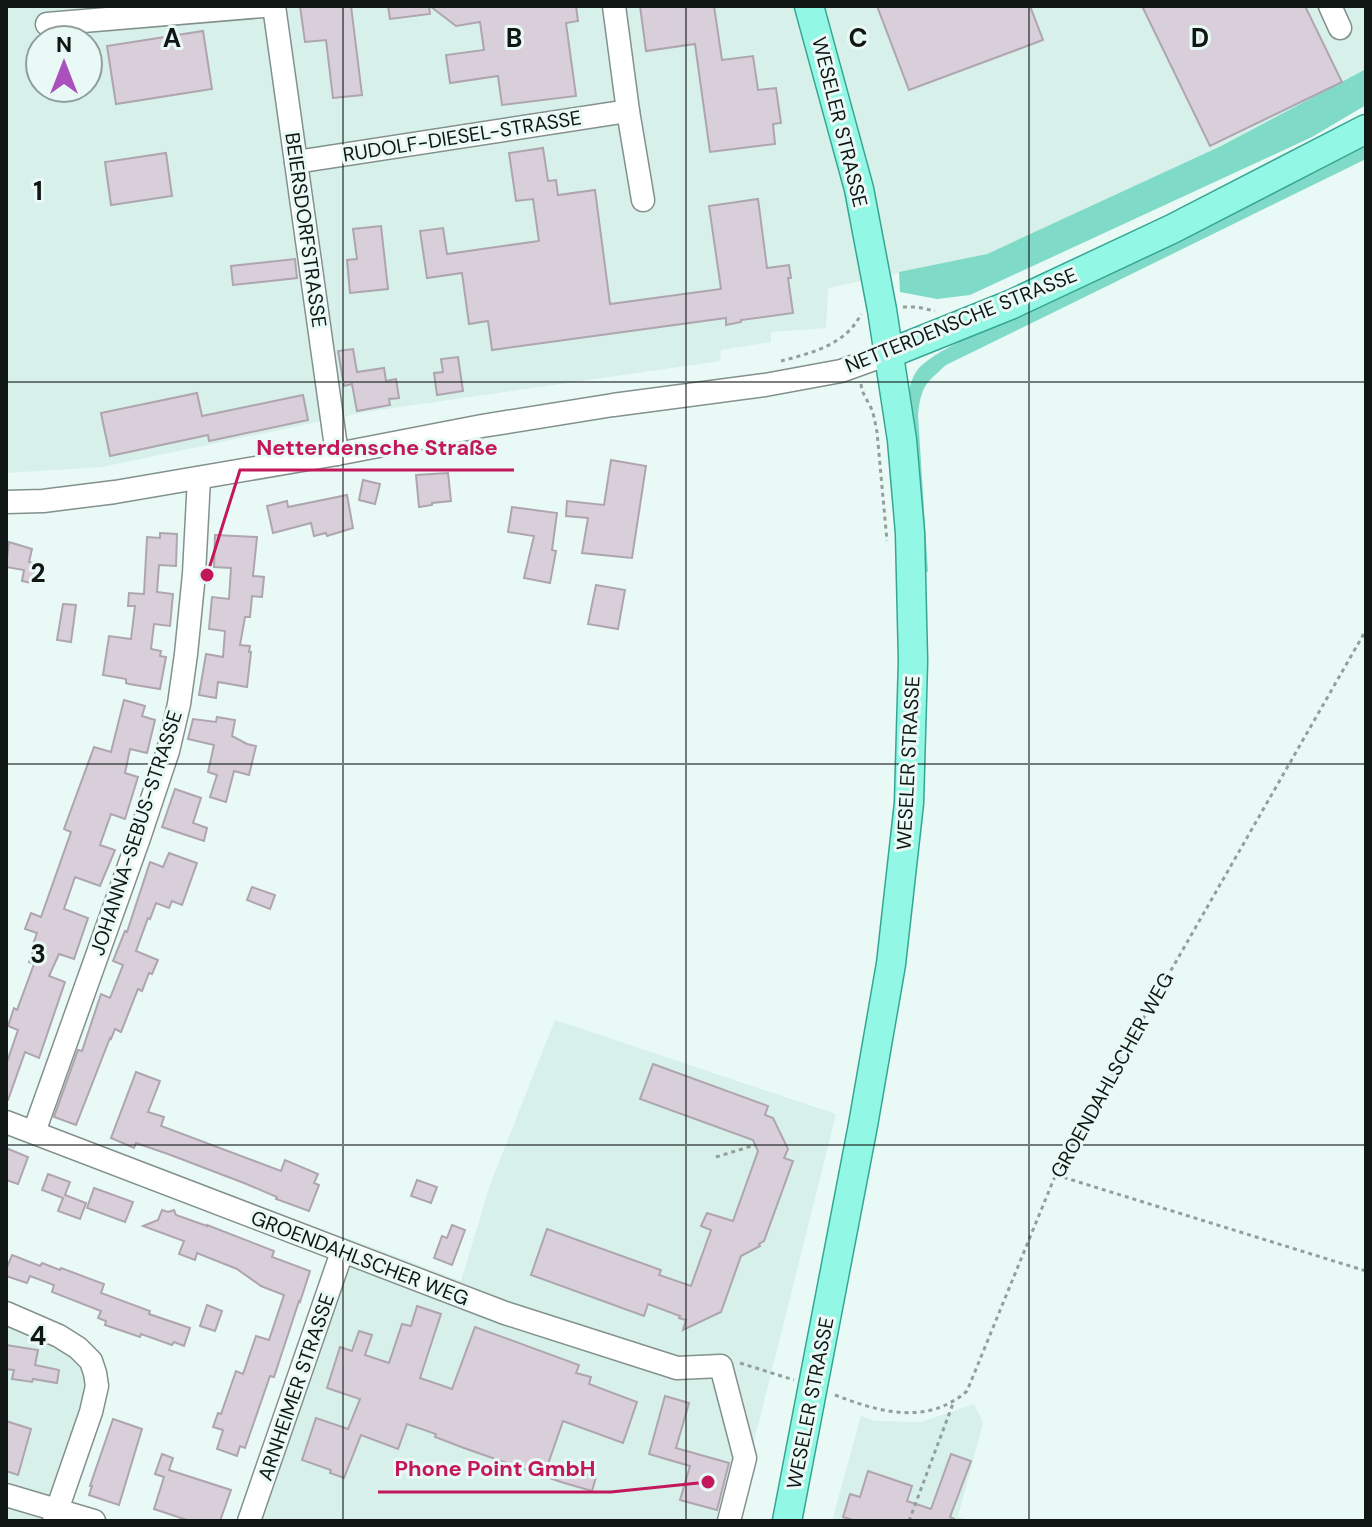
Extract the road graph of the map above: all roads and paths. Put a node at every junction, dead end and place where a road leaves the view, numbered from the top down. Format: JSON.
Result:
{"nodes":[{"id":1,"x":263,"y":6,"type":"edge"},
{"id":2,"x":274,"y":6,"type":"edge"},
{"id":3,"x":614,"y":6,"type":"edge"},
{"id":4,"x":809,"y":6,"type":"edge"},
{"id":5,"x":1330,"y":6,"type":"edge"},
{"id":6,"x":47,"y":24,"type":"dead end"},
{"id":7,"x":1340,"y":28,"type":"dead end"},
{"id":8,"x":628,"y":111,"type":"junction"},
{"id":9,"x":1366,"y":129,"type":"edge"},
{"id":10,"x":296,"y":162,"type":"junction"},
{"id":11,"x":643,"y":200,"type":"dead end"},
{"id":12,"x":888,"y":354,"type":"junction"},
{"id":13,"x":857,"y":366,"type":"junction"},
{"id":14,"x":337,"y":454,"type":"junction"},
{"id":15,"x":199,"y":478,"type":"junction"},
{"id":16,"x":6,"y":502,"type":"edge"},
{"id":17,"x":887,"y":542,"type":"dead end"},
{"id":18,"x":1366,"y":630,"type":"edge"},
{"id":19,"x":6,"y":1122,"type":"edge"},
{"id":20,"x":34,"y":1132,"type":"junction"},
{"id":21,"x":755,"y":1145,"type":"dead end"},
{"id":22,"x":716,"y":1157,"type":"dead end"},
{"id":23,"x":1056,"y":1174,"type":"junction"},
{"id":24,"x":342,"y":1252,"type":"junction"},
{"id":25,"x":1366,"y":1271,"type":"edge"},
{"id":26,"x":6,"y":1313,"type":"edge"},
{"id":27,"x":721,"y":1366,"type":"junction"},
{"id":28,"x":806,"y":1384,"type":"junction"},
{"id":29,"x":954,"y":1401,"type":"junction"},
{"id":30,"x":6,"y":1495,"type":"edge"},
{"id":31,"x":56,"y":1515,"type":"edge"},
{"id":32,"x":94,"y":1521,"type":"edge"},
{"id":33,"x":249,"y":1521,"type":"edge"},
{"id":34,"x":729,"y":1521,"type":"edge"},
{"id":35,"x":787,"y":1521,"type":"edge"},
{"id":36,"x":909,"y":1521,"type":"edge"}],
"edges":[{"from":1,"to":6,"type":"street"},
{"from":2,"to":10,"type":"street","name":"BEIERSDORFSTRASSE"},
{"from":3,"to":8,"type":"street"},
{"from":4,"to":12,"type":"main road","name":"WESELER STRASSE"},
{"from":5,"to":7,"type":"street"},
{"from":8,"to":10,"type":"street","name":"RUDOLF-DIESEL-STRASSE"},
{"from":8,"to":11,"type":"street"},
{"from":9,"to":12,"type":"main road","name":"NETTERDENSCHE STRASSE"},
{"from":10,"to":14,"type":"street","name":"BEIERSDORFSTRASSE"},
{"from":12,"to":13,"type":"street","name":"NETTERDENSCHE STRASSE"},
{"from":12,"to":28,"type":"main road","name":"WESELER STRASSE"},
{"from":13,"to":14,"type":"street","name":"NETTERDENSCHE STRASSE"},
{"from":13,"to":17,"type":"path"},
{"from":14,"to":15,"type":"street","name":"NETTERDENSCHE STRASSE"},
{"from":15,"to":16,"type":"street","name":"NETTERDENSCHE STRASSE"},
{"from":15,"to":20,"type":"street","name":"JOHANNA-SEBUS-STRASSE"},
{"from":18,"to":23,"type":"path","name":"GROENDAHLSCHER WEG"},
{"from":19,"to":20,"type":"street","name":"GROENDAHLSCHER WEG"},
{"from":20,"to":24,"type":"street","name":"GROENDAHLSCHER WEG"},
{"from":21,"to":22,"type":"path"},
{"from":23,"to":25,"type":"path"},
{"from":23,"to":29,"type":"path","name":"GROENDAHLSCHER WEG"},
{"from":24,"to":27,"type":"street","name":"GROENDAHLSCHER WEG"},
{"from":24,"to":33,"type":"street","name":"ARNHEIMER STRASSE"},
{"from":26,"to":31,"type":"street"},
{"from":27,"to":28,"type":"path"},
{"from":27,"to":34,"type":"street"},
{"from":28,"to":29,"type":"path"},
{"from":28,"to":35,"type":"main road","name":"WESELER STRASSE"},
{"from":29,"to":36,"type":"path","name":"GROENDAHLSCHER WEG"},
{"from":30,"to":31,"type":"street"},
{"from":31,"to":32,"type":"street"}]}
